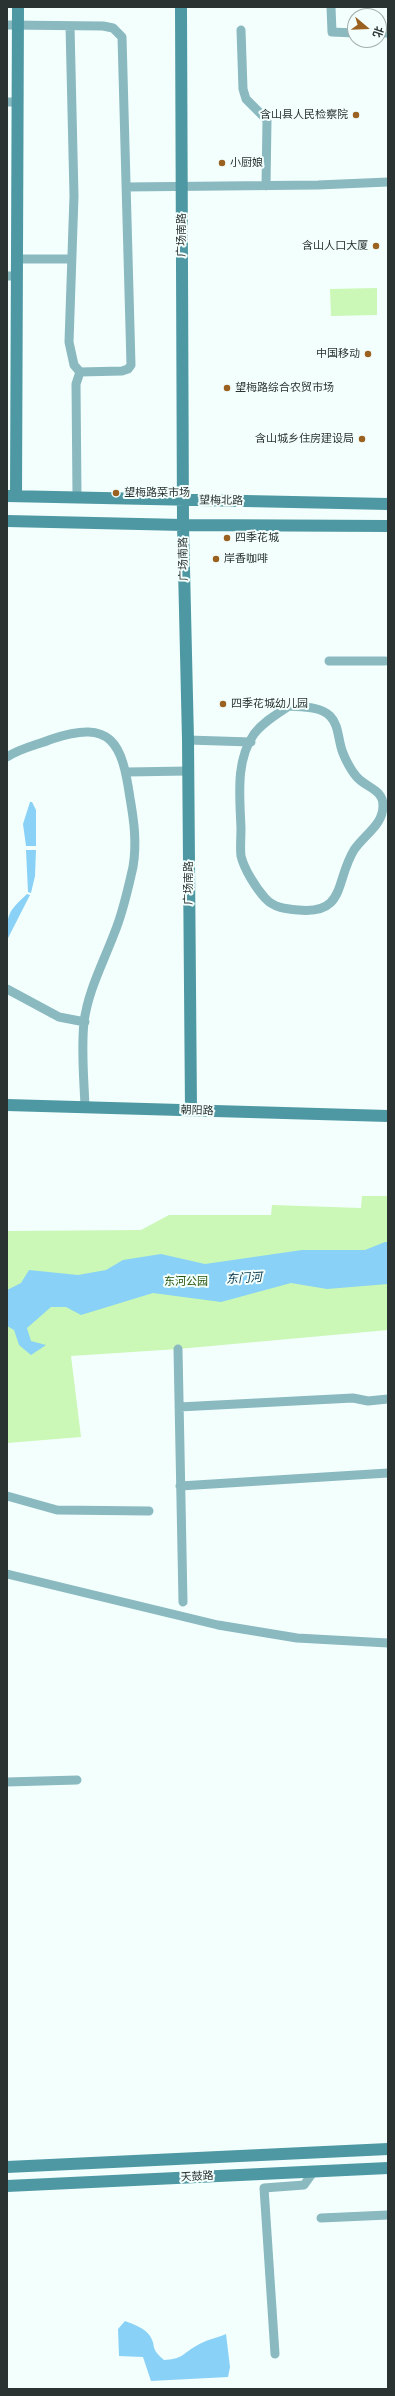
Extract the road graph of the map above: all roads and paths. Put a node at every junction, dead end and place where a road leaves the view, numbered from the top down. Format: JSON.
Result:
{"nodes":[{"id":1,"x":18,"y":7,"type":"edge"},
{"id":2,"x":181,"y":7,"type":"edge"},
{"id":3,"x":331,"y":7,"type":"edge"},
{"id":4,"x":13,"y":25,"type":"edge"},
{"id":5,"x":70,"y":26,"type":"junction"},
{"id":6,"x":241,"y":30,"type":"dead end"},
{"id":7,"x":347,"y":32,"type":"edge"},
{"id":8,"x":13,"y":102,"type":"edge"},
{"id":9,"x":388,"y":182,"type":"edge"},
{"id":10,"x":182,"y":186,"type":"junction"},
{"id":11,"x":266,"y":186,"type":"junction"},
{"id":12,"x":126,"y":187,"type":"junction"},
{"id":13,"x":17,"y":259,"type":"junction"},
{"id":14,"x":70,"y":259,"type":"junction"},
{"id":15,"x":12,"y":276,"type":"edge"},
{"id":16,"x":80,"y":372,"type":"junction"},
{"id":17,"x":12,"y":496,"type":"edge"},
{"id":18,"x":76,"y":496,"type":"junction"},
{"id":19,"x":183,"y":500,"type":"junction"},
{"id":20,"x":388,"y":504,"type":"edge"},
{"id":21,"x":7,"y":520,"type":"edge"},
{"id":22,"x":183,"y":525,"type":"junction"},
{"id":23,"x":388,"y":526,"type":"edge"},
{"id":24,"x":329,"y":661,"type":"dead end"},
{"id":25,"x":385,"y":661,"type":"dead end"},
{"id":26,"x":188,"y":740,"type":"junction"},
{"id":27,"x":251,"y":742,"type":"junction"},
{"id":28,"x":7,"y":756,"type":"edge"},
{"id":29,"x":188,"y":771,"type":"junction"},
{"id":30,"x":127,"y":772,"type":"junction"},
{"id":31,"x":386,"y":805,"type":"edge"},
{"id":32,"x":7,"y":989,"type":"edge"},
{"id":33,"x":84,"y":1022,"type":"junction"},
{"id":34,"x":7,"y":1105,"type":"edge"},
{"id":35,"x":85,"y":1107,"type":"junction"},
{"id":36,"x":191,"y":1110,"type":"junction"},
{"id":37,"x":388,"y":1116,"type":"edge"},
{"id":38,"x":178,"y":1349,"type":"dead end"},
{"id":39,"x":388,"y":1399,"type":"edge"},
{"id":40,"x":179,"y":1407,"type":"junction"},
{"id":41,"x":388,"y":1473,"type":"edge"},
{"id":42,"x":180,"y":1486,"type":"junction"},
{"id":43,"x":7,"y":1496,"type":"edge"},
{"id":44,"x":149,"y":1511,"type":"dead end"},
{"id":45,"x":7,"y":1574,"type":"edge"},
{"id":46,"x":183,"y":1602,"type":"dead end"},
{"id":47,"x":388,"y":1643,"type":"edge"},
{"id":48,"x":77,"y":1780,"type":"dead end"},
{"id":49,"x":7,"y":1782,"type":"edge"},
{"id":50,"x":388,"y":2149,"type":"edge"},
{"id":51,"x":7,"y":2167,"type":"edge"},
{"id":52,"x":388,"y":2168,"type":"edge"},
{"id":53,"x":314,"y":2171,"type":"junction"},
{"id":54,"x":7,"y":2186,"type":"edge"},
{"id":55,"x":388,"y":2215,"type":"edge"},
{"id":56,"x":321,"y":2218,"type":"dead end"},
{"id":57,"x":275,"y":2354,"type":"dead end"}],
"edges":[{"from":1,"to":4,"type":"main road"},
{"from":2,"to":10,"type":"main road","name":"广场南路"},
{"from":3,"to":7,"type":"street"},
{"from":4,"to":5,"type":"street"},
{"from":4,"to":8,"type":"main road"},
{"from":5,"to":12,"type":"street"},
{"from":5,"to":14,"type":"street"},
{"from":6,"to":11,"type":"street"},
{"from":8,"to":13,"type":"main road"},
{"from":9,"to":11,"type":"street"},
{"from":10,"to":11,"type":"street"},
{"from":10,"to":12,"type":"street"},
{"from":10,"to":19,"type":"main road","name":"广场南路"},
{"from":12,"to":16,"type":"street"},
{"from":13,"to":14,"type":"street"},
{"from":13,"to":15,"type":"main road"},
{"from":14,"to":16,"type":"street"},
{"from":15,"to":17,"type":"main road"},
{"from":16,"to":18,"type":"street"},
{"from":17,"to":18,"type":"main road","name":"望梅北路"},
{"from":18,"to":19,"type":"main road","name":"望梅北路"},
{"from":19,"to":20,"type":"main road","name":"望梅北路"},
{"from":19,"to":22,"type":"main road","name":"广场南路"},
{"from":21,"to":22,"type":"main road"},
{"from":22,"to":23,"type":"main road"},
{"from":22,"to":26,"type":"main road","name":"广场南路"},
{"from":24,"to":25,"type":"street"},
{"from":26,"to":27,"type":"street"},
{"from":26,"to":29,"type":"main road","name":"广场南路"},
{"from":27,"to":31,"type":"street"},
{"from":27,"to":31,"type":"street"},
{"from":28,"to":30,"type":"street"},
{"from":29,"to":30,"type":"street"},
{"from":29,"to":36,"type":"main road","name":"广场南路"},
{"from":30,"to":33,"type":"street"},
{"from":32,"to":33,"type":"street"},
{"from":33,"to":35,"type":"street"},
{"from":34,"to":35,"type":"main road","name":"朝阳路"},
{"from":35,"to":36,"type":"main road","name":"朝阳路"},
{"from":36,"to":37,"type":"main road","name":"朝阳路"},
{"from":38,"to":40,"type":"street"},
{"from":39,"to":40,"type":"street"},
{"from":40,"to":42,"type":"street"},
{"from":41,"to":42,"type":"street"},
{"from":42,"to":46,"type":"street"},
{"from":43,"to":44,"type":"street"},
{"from":45,"to":47,"type":"street"},
{"from":48,"to":49,"type":"street"},
{"from":50,"to":51,"type":"main road","name":"天鼓路"},
{"from":52,"to":53,"type":"main road","name":"天鼓路"},
{"from":53,"to":54,"type":"main road","name":"天鼓路"},
{"from":53,"to":57,"type":"street"},
{"from":55,"to":56,"type":"street"}]}
